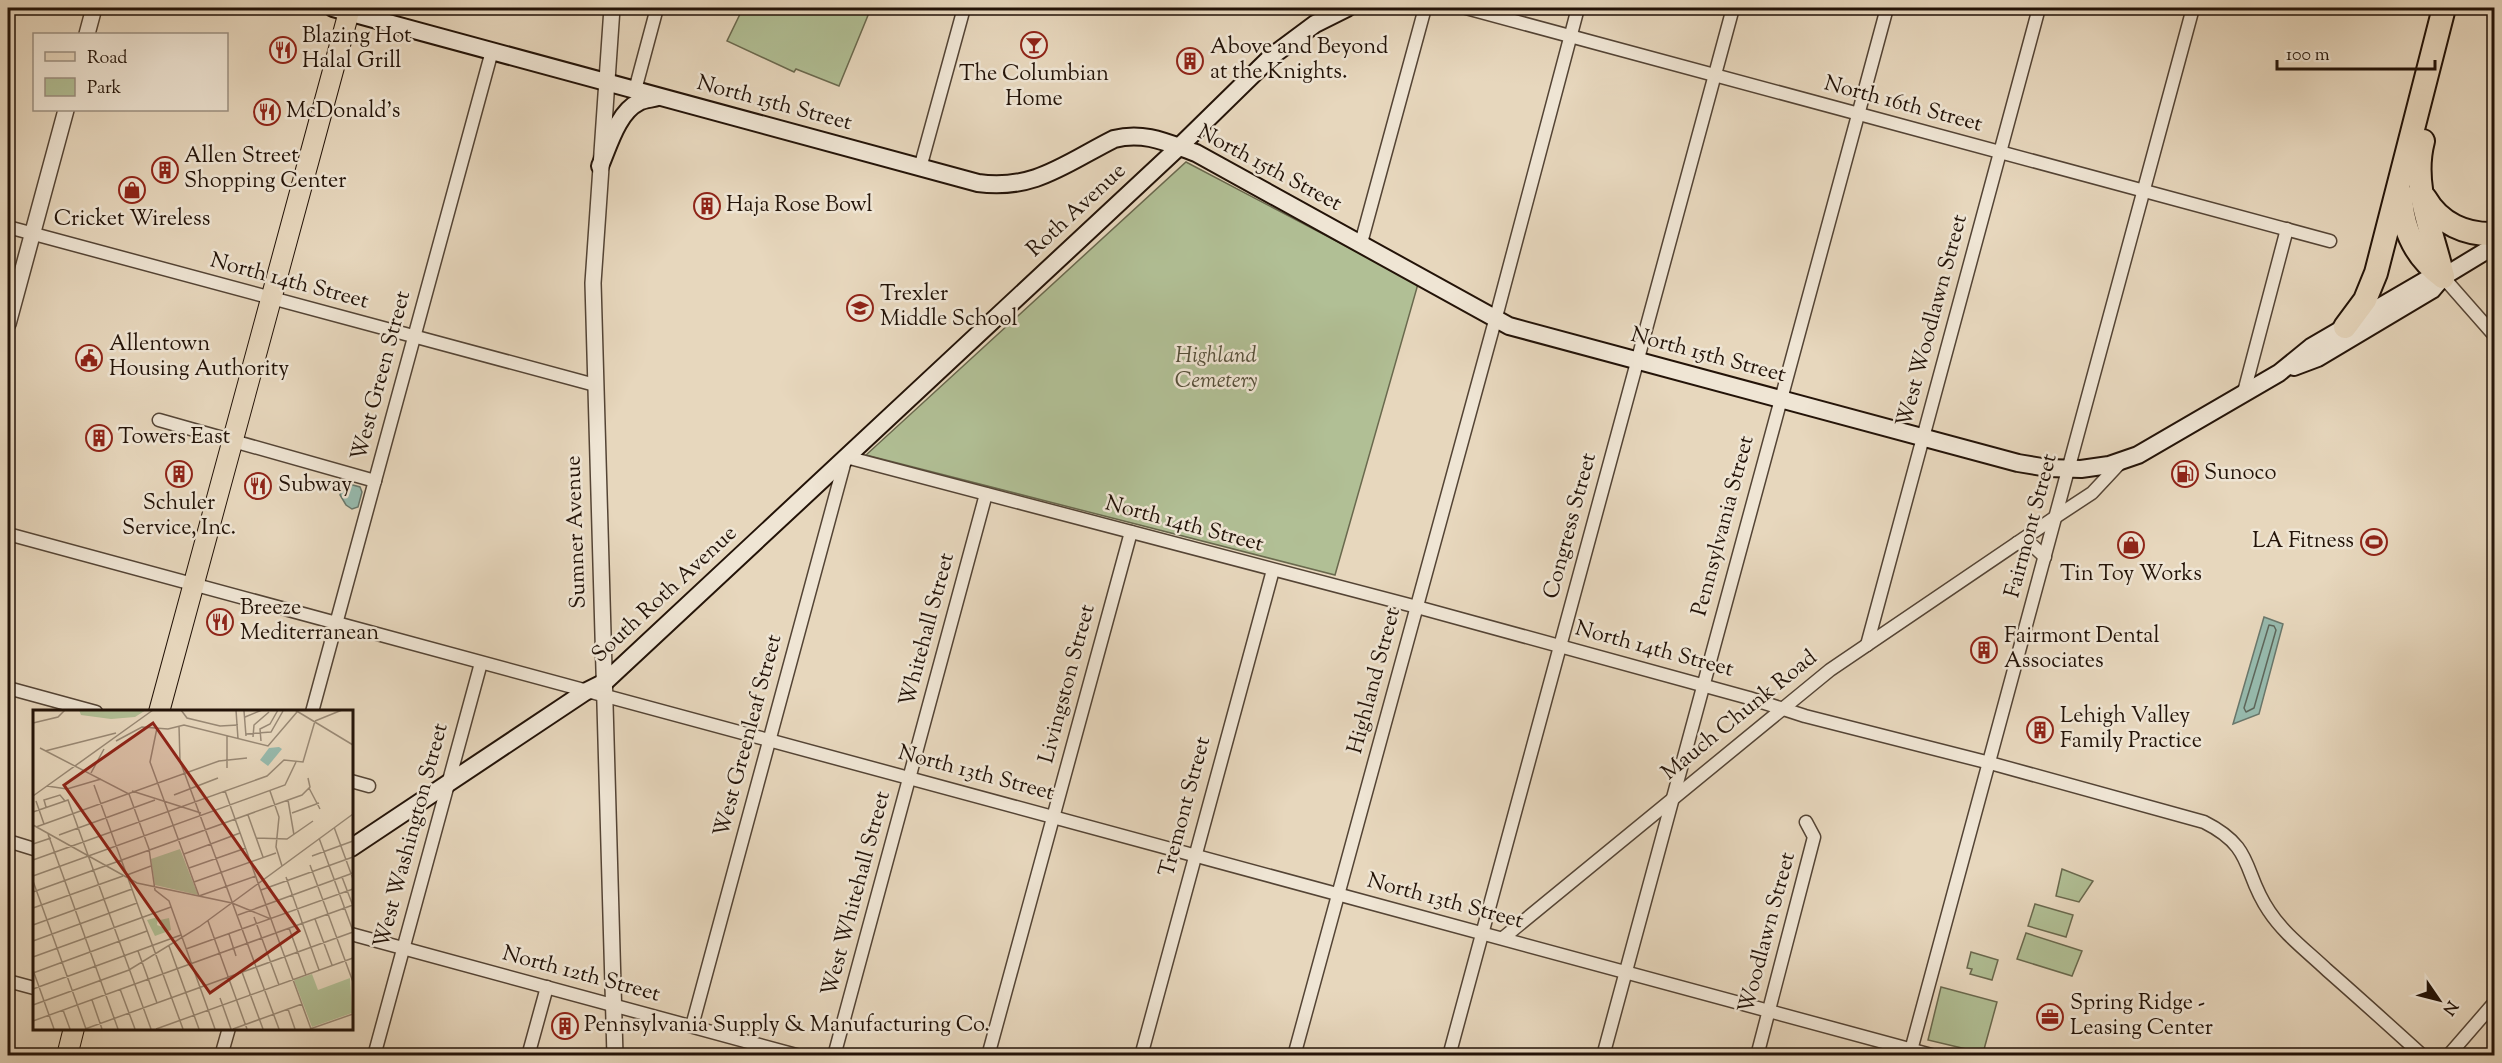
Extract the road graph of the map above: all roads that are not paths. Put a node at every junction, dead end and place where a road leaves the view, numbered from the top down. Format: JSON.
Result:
{"nodes":[{"id":1,"x":94,"y":8,"type":"edge"},
{"id":2,"x":612,"y":8,"type":"edge"},
{"id":3,"x":657,"y":8,"type":"edge"},
{"id":4,"x":964,"y":8,"type":"edge"},
{"id":5,"x":1347,"y":8,"type":"edge"},
{"id":6,"x":1425,"y":8,"type":"edge"},
{"id":7,"x":1466,"y":8,"type":"edge"},
{"id":8,"x":1578,"y":8,"type":"edge"},
{"id":9,"x":1733,"y":8,"type":"edge"},
{"id":10,"x":1887,"y":8,"type":"edge"},
{"id":11,"x":2039,"y":8,"type":"edge"},
{"id":12,"x":2193,"y":8,"type":"edge"},
{"id":13,"x":2444,"y":8,"type":"edge"},
{"id":14,"x":2457,"y":8,"type":"edge"},
{"id":15,"x":344,"y":9,"type":"edge"},
{"id":16,"x":87,"y":33,"type":"edge"},
{"id":17,"x":1570,"y":36,"type":"junction"},
{"id":18,"x":492,"y":51,"type":"junction"},
{"id":19,"x":1714,"y":76,"type":"junction"},
{"id":20,"x":606,"y":82,"type":"junction"},
{"id":21,"x":635,"y":90,"type":"junction"},
{"id":22,"x":660,"y":97,"type":"junction"},
{"id":23,"x":66,"y":111,"type":"edge"},
{"id":24,"x":1857,"y":113,"type":"junction"},
{"id":25,"x":1179,"y":147,"type":"junction"},
{"id":26,"x":2000,"y":153,"type":"junction"},
{"id":27,"x":600,"y":166,"type":"junction"},
{"id":28,"x":920,"y":168,"type":"junction"},
{"id":29,"x":2402,"y":172,"type":"junction"},
{"id":30,"x":2144,"y":191,"type":"junction"},
{"id":31,"x":2421,"y":191,"type":"junction"},
{"id":32,"x":8,"y":227,"type":"edge"},
{"id":33,"x":2287,"y":230,"type":"junction"},
{"id":34,"x":32,"y":234,"type":"junction"},
{"id":35,"x":2494,"y":234,"type":"edge"},
{"id":36,"x":2330,"y":241,"type":"dead end"},
{"id":37,"x":1361,"y":243,"type":"junction"},
{"id":38,"x":2494,"y":246,"type":"edge"},
{"id":39,"x":2443,"y":277,"type":"junction"},
{"id":40,"x":271,"y":299,"type":"junction"},
{"id":41,"x":1496,"y":317,"type":"junction"},
{"id":42,"x":8,"y":324,"type":"edge"},
{"id":43,"x":2345,"y":327,"type":"junction"},
{"id":44,"x":2494,"y":335,"type":"edge"},
{"id":45,"x":415,"y":337,"type":"junction"},
{"id":46,"x":1637,"y":360,"type":"junction"},
{"id":47,"x":2279,"y":372,"type":"junction"},
{"id":48,"x":596,"y":386,"type":"junction"},
{"id":49,"x":2244,"y":392,"type":"junction"},
{"id":50,"x":1780,"y":399,"type":"junction"},
{"id":51,"x":159,"y":420,"type":"dead end"},
{"id":52,"x":1923,"y":437,"type":"junction"},
{"id":53,"x":233,"y":441,"type":"junction"},
{"id":54,"x":846,"y":457,"type":"junction"},
{"id":55,"x":2122,"y":461,"type":"junction"},
{"id":56,"x":2069,"y":469,"type":"junction"},
{"id":57,"x":375,"y":481,"type":"junction"},
{"id":58,"x":987,"y":494,"type":"junction"},
{"id":59,"x":2057,"y":516,"type":"junction"},
{"id":60,"x":1131,"y":532,"type":"junction"},
{"id":61,"x":8,"y":534,"type":"edge"},
{"id":62,"x":2017,"y":543,"type":"junction"},
{"id":63,"x":2045,"y":557,"type":"junction"},
{"id":64,"x":1274,"y":570,"type":"junction"},
{"id":65,"x":194,"y":585,"type":"junction"},
{"id":66,"x":1417,"y":607,"type":"junction"},
{"id":67,"x":337,"y":624,"type":"junction"},
{"id":68,"x":1867,"y":645,"type":"junction"},
{"id":69,"x":1560,"y":646,"type":"junction"},
{"id":70,"x":481,"y":663,"type":"junction"},
{"id":71,"x":1702,"y":686,"type":"junction"},
{"id":72,"x":8,"y":688,"type":"edge"},
{"id":73,"x":605,"y":689,"type":"junction"},
{"id":74,"x":585,"y":692,"type":"junction"},
{"id":75,"x":1783,"y":708,"type":"junction"},
{"id":76,"x":89,"y":710,"type":"edge"},
{"id":77,"x":160,"y":710,"type":"edge"},
{"id":78,"x":313,"y":710,"type":"edge"},
{"id":79,"x":769,"y":741,"type":"junction"},
{"id":80,"x":1990,"y":763,"type":"junction"},
{"id":81,"x":910,"y":778,"type":"junction"},
{"id":82,"x":352,"y":781,"type":"edge"},
{"id":83,"x":448,"y":783,"type":"junction"},
{"id":84,"x":369,"y":786,"type":"dead end"},
{"id":85,"x":1670,"y":802,"type":"junction"},
{"id":86,"x":1053,"y":817,"type":"junction"},
{"id":87,"x":1806,"y":822,"type":"dead end"},
{"id":88,"x":8,"y":841,"type":"edge"},
{"id":89,"x":352,"y":847,"type":"edge"},
{"id":90,"x":33,"y":849,"type":"edge"},
{"id":91,"x":1195,"y":855,"type":"junction"},
{"id":92,"x":1337,"y":895,"type":"junction"},
{"id":93,"x":1482,"y":933,"type":"junction"},
{"id":94,"x":352,"y":934,"type":"edge"},
{"id":95,"x":1503,"y":939,"type":"junction"},
{"id":96,"x":403,"y":948,"type":"junction"},
{"id":97,"x":1625,"y":972,"type":"junction"},
{"id":98,"x":8,"y":981,"type":"edge"},
{"id":99,"x":547,"y":987,"type":"junction"},
{"id":100,"x":33,"y":988,"type":"edge"},
{"id":101,"x":2494,"y":1003,"type":"edge"},
{"id":102,"x":614,"y":1005,"type":"junction"},
{"id":103,"x":1769,"y":1011,"type":"junction"},
{"id":104,"x":692,"y":1026,"type":"junction"},
{"id":105,"x":74,"y":1030,"type":"edge"},
{"id":106,"x":229,"y":1030,"type":"edge"},
{"id":107,"x":1910,"y":1052,"type":"edge"},
{"id":108,"x":67,"y":1056,"type":"edge"},
{"id":109,"x":221,"y":1056,"type":"edge"},
{"id":110,"x":374,"y":1056,"type":"edge"},
{"id":111,"x":528,"y":1056,"type":"edge"},
{"id":112,"x":615,"y":1056,"type":"edge"},
{"id":113,"x":800,"y":1056,"type":"edge"},
{"id":114,"x":834,"y":1056,"type":"edge"},
{"id":115,"x":988,"y":1056,"type":"edge"},
{"id":116,"x":1141,"y":1056,"type":"edge"},
{"id":117,"x":1294,"y":1056,"type":"edge"},
{"id":118,"x":1449,"y":1056,"type":"edge"},
{"id":119,"x":1602,"y":1056,"type":"edge"},
{"id":120,"x":1756,"y":1056,"type":"edge"},
{"id":121,"x":1935,"y":1056,"type":"edge"},
{"id":122,"x":2423,"y":1056,"type":"edge"},
{"id":123,"x":2448,"y":1056,"type":"edge"}],
"edges":[{"from":1,"to":16,"type":"street"},
{"from":2,"to":20,"type":"street","name":"Sumner Avenue"},
{"from":3,"to":21,"type":"street"},
{"from":4,"to":28,"type":"street"},
{"from":5,"to":25,"type":"main road","name":"Roth Avenue"},
{"from":6,"to":37,"type":"street"},
{"from":7,"to":17,"type":"street","name":"North 16th Street"},
{"from":8,"to":17,"type":"street"},
{"from":9,"to":19,"type":"street","name":"Congress Street"},
{"from":10,"to":24,"type":"street","name":"Pennsylvania Street"},
{"from":11,"to":26,"type":"street","name":"West Woodlawn Street"},
{"from":12,"to":30,"type":"street","name":"Fairmont Street"},
{"from":13,"to":29,"type":"highway"},
{"from":14,"to":31,"type":"highway"},
{"from":15,"to":18,"type":"main road","name":"North 15th Street"},
{"from":15,"to":40,"type":"main road"},
{"from":17,"to":19,"type":"street","name":"North 16th Street"},
{"from":17,"to":41,"type":"street","name":"Highland Street"},
{"from":18,"to":20,"type":"main road","name":"North 15th Street"},
{"from":18,"to":45,"type":"street","name":"West Green Street"},
{"from":19,"to":24,"type":"street","name":"North 16th Street"},
{"from":19,"to":46,"type":"street","name":"Congress Street"},
{"from":20,"to":21,"type":"main road","name":"North 15th Street"},
{"from":20,"to":27,"type":"street","name":"Sumner Avenue"},
{"from":21,"to":22,"type":"main road","name":"North 15th Street"},
{"from":22,"to":27,"type":"main road"},
{"from":22,"to":28,"type":"main road","name":"North 15th Street"},
{"from":23,"to":34,"type":"street"},
{"from":24,"to":26,"type":"street","name":"North 16th Street"},
{"from":24,"to":50,"type":"street","name":"Pennsylvania Street"},
{"from":25,"to":28,"type":"main road","name":"North 15th Street"},
{"from":25,"to":37,"type":"main road","name":"North 15th Street"},
{"from":25,"to":54,"type":"main road","name":"Roth Avenue"},
{"from":26,"to":30,"type":"street","name":"North 16th Street"},
{"from":26,"to":52,"type":"street","name":"West Woodlawn Street"},
{"from":27,"to":48,"type":"street","name":"Sumner Avenue"},
{"from":29,"to":39,"type":"highway"},
{"from":29,"to":43,"type":"highway"},
{"from":30,"to":33,"type":"street","name":"North 16th Street"},
{"from":30,"to":56,"type":"street","name":"Fairmont Street"},
{"from":31,"to":35,"type":"highway"},
{"from":31,"to":39,"type":"highway"},
{"from":32,"to":34,"type":"street","name":"North 14th Street"},
{"from":33,"to":36,"type":"street","name":"North 16th Street"},
{"from":33,"to":49,"type":"street"},
{"from":34,"to":40,"type":"street","name":"North 14th Street"},
{"from":34,"to":42,"type":"street"},
{"from":37,"to":41,"type":"main road","name":"North 15th Street"},
{"from":38,"to":39,"type":"main road","name":"Mauch Chunk Road"},
{"from":39,"to":43,"type":"main road","name":"Mauch Chunk Road"},
{"from":39,"to":44,"type":"street"},
{"from":39,"to":47,"type":"main road","name":"Mauch Chunk Road"},
{"from":40,"to":45,"type":"street","name":"North 14th Street"},
{"from":40,"to":53,"type":"main road"},
{"from":41,"to":46,"type":"main road","name":"North 15th Street"},
{"from":41,"to":66,"type":"street","name":"Highland Street"},
{"from":43,"to":47,"type":"main road","name":"Mauch Chunk Road"},
{"from":45,"to":48,"type":"street","name":"North 14th Street"},
{"from":45,"to":57,"type":"street","name":"West Green Street"},
{"from":46,"to":50,"type":"main road","name":"North 15th Street"},
{"from":46,"to":69,"type":"street","name":"Congress Street"},
{"from":47,"to":49,"type":"main road","name":"Mauch Chunk Road"},
{"from":48,"to":73,"type":"street","name":"Sumner Avenue"},
{"from":49,"to":55,"type":"main road","name":"Mauch Chunk Road"},
{"from":50,"to":52,"type":"main road","name":"North 15th Street"},
{"from":50,"to":71,"type":"street","name":"Pennsylvania Street"},
{"from":51,"to":53,"type":"street"},
{"from":52,"to":56,"type":"main road","name":"North 15th Street"},
{"from":52,"to":68,"type":"street","name":"West Woodlawn Street"},
{"from":53,"to":57,"type":"street"},
{"from":53,"to":65,"type":"main road"},
{"from":54,"to":58,"type":"street","name":"North 14th Street"},
{"from":54,"to":73,"type":"main road","name":"South Roth Avenue"},
{"from":54,"to":79,"type":"street","name":"West Greenleaf Street"},
{"from":55,"to":56,"type":"main road","name":"Mauch Chunk Road"},
{"from":55,"to":59,"type":"street","name":"Mauch Chunk Road"},
{"from":56,"to":59,"type":"street","name":"Fairmont Street"},
{"from":57,"to":67,"type":"street","name":"West Green Street"},
{"from":58,"to":60,"type":"street","name":"North 14th Street"},
{"from":58,"to":81,"type":"street","name":"Whitehall Street"},
{"from":59,"to":62,"type":"street","name":"Mauch Chunk Road"},
{"from":59,"to":63,"type":"street","name":"Fairmont Street"},
{"from":60,"to":64,"type":"street","name":"North 14th Street"},
{"from":60,"to":86,"type":"street","name":"Livingston Street"},
{"from":61,"to":65,"type":"street"},
{"from":62,"to":63,"type":"street"},
{"from":62,"to":68,"type":"street","name":"Mauch Chunk Road"},
{"from":63,"to":80,"type":"street","name":"Fairmont Street"},
{"from":64,"to":66,"type":"street","name":"North 14th Street"},
{"from":64,"to":91,"type":"street","name":"Tremont Street"},
{"from":65,"to":67,"type":"street"},
{"from":65,"to":77,"type":"main road"},
{"from":66,"to":69,"type":"street","name":"North 14th Street"},
{"from":66,"to":92,"type":"street","name":"Highland Street"},
{"from":67,"to":70,"type":"street"},
{"from":67,"to":78,"type":"street","name":"West Green Street"},
{"from":68,"to":75,"type":"street","name":"Mauch Chunk Road"},
{"from":69,"to":71,"type":"street","name":"North 14th Street"},
{"from":69,"to":93,"type":"street","name":"Congress Street"},
{"from":70,"to":74,"type":"street"},
{"from":70,"to":83,"type":"street","name":"West Washington Street"},
{"from":71,"to":75,"type":"street","name":"North 14th Street"},
{"from":71,"to":85,"type":"street","name":"Pennsylvania Street"},
{"from":72,"to":76,"type":"street"},
{"from":73,"to":74,"type":"main road","name":"South Roth Avenue"},
{"from":73,"to":79,"type":"street","name":"North 13th Street"},
{"from":73,"to":102,"type":"street","name":"Sumner Avenue"},
{"from":74,"to":83,"type":"main road","name":"South Roth Avenue"},
{"from":75,"to":80,"type":"street","name":"North 14th Street"},
{"from":75,"to":85,"type":"street","name":"Mauch Chunk Road"},
{"from":79,"to":81,"type":"street","name":"North 13th Street"},
{"from":79,"to":104,"type":"street","name":"West Greenleaf Street"},
{"from":80,"to":107,"type":"street","name":"Fairmont Street"},
{"from":80,"to":122,"type":"street","name":"North 14th Street"},
{"from":81,"to":86,"type":"street","name":"North 13th Street"},
{"from":81,"to":114,"type":"street","name":"West Whitehall Street"},
{"from":82,"to":84,"type":"street"},
{"from":83,"to":89,"type":"main road","name":"South Roth Avenue"},
{"from":83,"to":96,"type":"street","name":"West Washington Street"},
{"from":85,"to":95,"type":"street","name":"Mauch Chunk Road"},
{"from":85,"to":97,"type":"street","name":"Pennsylvania Street"},
{"from":86,"to":91,"type":"street","name":"North 13th Street"},
{"from":86,"to":115,"type":"street","name":"Livingston Street"},
{"from":87,"to":103,"type":"street","name":"Woodlawn Street"},
{"from":88,"to":90,"type":"street"},
{"from":91,"to":92,"type":"street","name":"North 13th Street"},
{"from":91,"to":116,"type":"street","name":"Tremont Street"},
{"from":92,"to":93,"type":"street","name":"North 13th Street"},
{"from":92,"to":117,"type":"street","name":"Highland Street"},
{"from":93,"to":95,"type":"street","name":"North 13th Street"},
{"from":93,"to":118,"type":"street","name":"Congress Street"},
{"from":94,"to":96,"type":"street","name":"North 12th Street"},
{"from":95,"to":97,"type":"street","name":"North 13th Street"},
{"from":96,"to":99,"type":"street","name":"North 12th Street"},
{"from":96,"to":110,"type":"street","name":"West Washington Street"},
{"from":97,"to":103,"type":"street","name":"North 13th Street"},
{"from":97,"to":119,"type":"street","name":"Pennsylvania Street"},
{"from":98,"to":100,"type":"street"},
{"from":99,"to":102,"type":"street","name":"North 12th Street"},
{"from":99,"to":111,"type":"street"},
{"from":101,"to":123,"type":"street"},
{"from":102,"to":104,"type":"street","name":"North 12th Street"},
{"from":102,"to":112,"type":"street","name":"Sumner Avenue"},
{"from":103,"to":107,"type":"street","name":"North 13th Street"},
{"from":103,"to":120,"type":"street","name":"Woodlawn Street"},
{"from":104,"to":113,"type":"street","name":"North 12th Street"},
{"from":105,"to":108,"type":"main road"},
{"from":106,"to":109,"type":"street"},
{"from":107,"to":121,"type":"street","name":"North 13th Street"}]}
